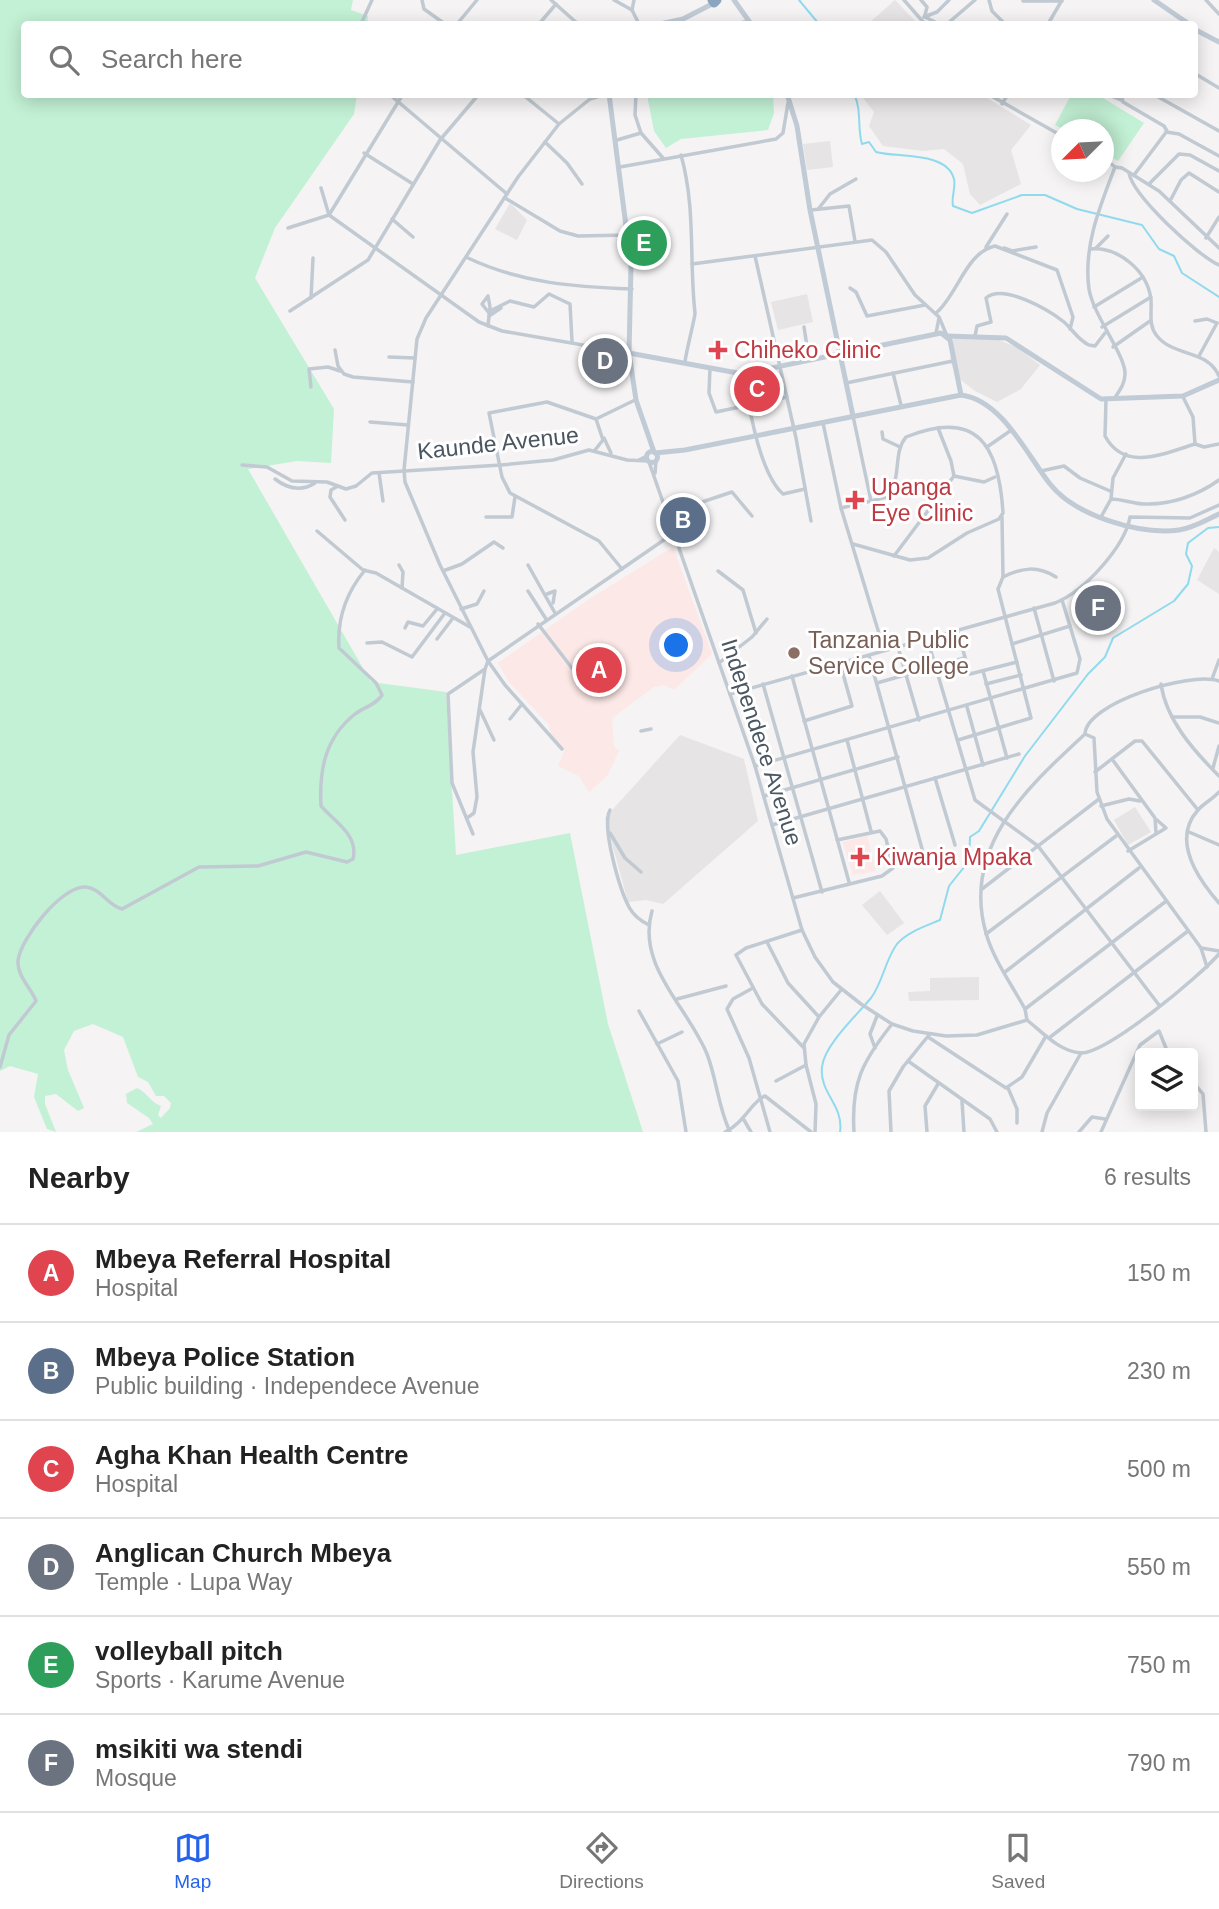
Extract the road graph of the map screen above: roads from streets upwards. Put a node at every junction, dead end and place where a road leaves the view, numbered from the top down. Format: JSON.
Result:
{"nodes":[{"id":1,"x":372,"y":0,"type":"edge"},
{"id":2,"x":422,"y":0,"type":"edge"},
{"id":3,"x":477,"y":0,"type":"edge"},
{"id":4,"x":551,"y":0,"type":"edge"},
{"id":5,"x":614,"y":0,"type":"edge"},
{"id":6,"x":634,"y":0,"type":"edge"},
{"id":7,"x":734,"y":0,"type":"edge"},
{"id":8,"x":904,"y":0,"type":"edge"},
{"id":9,"x":921,"y":0,"type":"edge"},
{"id":10,"x":949,"y":0,"type":"edge"},
{"id":11,"x":975,"y":0,"type":"edge"},
{"id":12,"x":989,"y":0,"type":"edge"},
{"id":13,"x":1055,"y":0,"type":"edge"},
{"id":14,"x":1062,"y":0,"type":"edge"},
{"id":15,"x":1154,"y":0,"type":"edge"},
{"id":16,"x":1206,"y":0,"type":"edge"},
{"id":17,"x":714,"y":1,"type":"edge"},
{"id":18,"x":1023,"y":1,"type":"edge"},
{"id":19,"x":556,"y":4,"type":"junction"},
{"id":20,"x":632,"y":10,"type":"junction"},
{"id":21,"x":1219,"y":14,"type":"edge"},
{"id":22,"x":922,"y":18,"type":"junction"},
{"id":23,"x":362,"y":21,"type":"edge"},
{"id":24,"x":440,"y":21,"type":"edge"},
{"id":25,"x":460,"y":21,"type":"edge"},
{"id":26,"x":541,"y":21,"type":"edge"},
{"id":27,"x":575,"y":21,"type":"edge"},
{"id":28,"x":638,"y":21,"type":"edge"},
{"id":29,"x":674,"y":21,"type":"edge"},
{"id":30,"x":749,"y":21,"type":"edge"},
{"id":31,"x":924,"y":21,"type":"edge"},
{"id":32,"x":930,"y":21,"type":"edge"},
{"id":33,"x":950,"y":21,"type":"edge"},
{"id":34,"x":1002,"y":21,"type":"edge"},
{"id":35,"x":1050,"y":21,"type":"edge"},
{"id":36,"x":1185,"y":21,"type":"edge"},
{"id":37,"x":1198,"y":32,"type":"edge"},
{"id":38,"x":1218,"y":39,"type":"edge"},
{"id":39,"x":1198,"y":76,"type":"edge"},
{"id":40,"x":1219,"y":88,"type":"edge"},
{"id":41,"x":392,"y":98,"type":"edge"},
{"id":42,"x":400,"y":98,"type":"edge"},
{"id":43,"x":476,"y":98,"type":"edge"},
{"id":44,"x":527,"y":98,"type":"edge"},
{"id":45,"x":594,"y":98,"type":"edge"},
{"id":46,"x":609,"y":98,"type":"edge"},
{"id":47,"x":636,"y":98,"type":"edge"},
{"id":48,"x":788,"y":98,"type":"edge"},
{"id":49,"x":994,"y":98,"type":"edge"},
{"id":50,"x":1006,"y":98,"type":"edge"},
{"id":51,"x":1122,"y":98,"type":"edge"},
{"id":52,"x":1160,"y":98,"type":"edge"},
{"id":53,"x":397,"y":102,"type":"junction"},
{"id":54,"x":1002,"y":104,"type":"junction"},
{"id":55,"x":559,"y":124,"type":"junction"},
{"id":56,"x":1051,"y":130,"type":"edge"},
{"id":57,"x":1219,"y":131,"type":"edge"},
{"id":58,"x":1166,"y":132,"type":"junction"},
{"id":59,"x":641,"y":133,"type":"junction"},
{"id":60,"x":440,"y":140,"type":"junction"},
{"id":61,"x":617,"y":140,"type":"junction"},
{"id":62,"x":545,"y":142,"type":"junction"},
{"id":63,"x":364,"y":153,"type":"junction"},
{"id":64,"x":681,"y":155,"type":"junction"},
{"id":65,"x":1219,"y":156,"type":"edge"},
{"id":66,"x":663,"y":158,"type":"junction"},
{"id":67,"x":620,"y":167,"type":"junction"},
{"id":68,"x":1115,"y":167,"type":"joint"},
{"id":69,"x":1219,"y":171,"type":"edge"},
{"id":70,"x":1132,"y":174,"type":"junction"},
{"id":71,"x":856,"y":179,"type":"dead end"},
{"id":72,"x":413,"y":184,"type":"junction"},
{"id":73,"x":582,"y":184,"type":"dead end"},
{"id":74,"x":1149,"y":184,"type":"junction"},
{"id":75,"x":321,"y":188,"type":"dead end"},
{"id":76,"x":1219,"y":192,"type":"edge"},
{"id":77,"x":506,"y":196,"type":"junction"},
{"id":78,"x":1170,"y":201,"type":"junction"},
{"id":79,"x":819,"y":208,"type":"junction"},
{"id":80,"x":810,"y":210,"type":"junction"},
{"id":81,"x":1007,"y":214,"type":"dead end"},
{"id":82,"x":329,"y":215,"type":"junction"},
{"id":83,"x":1219,"y":216,"type":"edge"},
{"id":84,"x":392,"y":219,"type":"junction"},
{"id":85,"x":288,"y":228,"type":"dead end"},
{"id":86,"x":628,"y":235,"type":"junction"},
{"id":87,"x":1108,"y":236,"type":"dead end"},
{"id":88,"x":412,"y":237,"type":"dead end"},
{"id":89,"x":1206,"y":239,"type":"junction"},
{"id":90,"x":855,"y":241,"type":"junction"},
{"id":91,"x":818,"y":245,"type":"junction"},
{"id":92,"x":1036,"y":247,"type":"dead end"},
{"id":93,"x":1096,"y":248,"type":"junction"},
{"id":94,"x":1219,"y":248,"type":"edge"},
{"id":95,"x":374,"y":249,"type":"junction"},
{"id":96,"x":985,"y":249,"type":"junction"},
{"id":97,"x":1002,"y":249,"type":"junction"},
{"id":98,"x":1090,"y":249,"type":"junction"},
{"id":99,"x":755,"y":257,"type":"junction"},
{"id":100,"x":313,"y":258,"type":"dead end"},
{"id":101,"x":467,"y":258,"type":"junction"},
{"id":102,"x":692,"y":264,"type":"junction"},
{"id":103,"x":1219,"y":265,"type":"edge"},
{"id":104,"x":1143,"y":277,"type":"junction"},
{"id":105,"x":850,"y":288,"type":"dead end"},
{"id":106,"x":633,"y":289,"type":"junction"},
{"id":107,"x":1151,"y":297,"type":"junction"},
{"id":108,"x":311,"y":298,"type":"junction"},
{"id":109,"x":442,"y":298,"type":"junction"},
{"id":110,"x":925,"y":305,"type":"junction"},
{"id":111,"x":1094,"y":307,"type":"junction"},
{"id":112,"x":290,"y":311,"type":"dead end"},
{"id":113,"x":938,"y":315,"type":"junction"},
{"id":114,"x":1150,"y":321,"type":"junction"},
{"id":115,"x":1195,"y":321,"type":"dead end"},
{"id":116,"x":1218,"y":323,"type":"edge"},
{"id":117,"x":488,"y":326,"type":"junction"},
{"id":118,"x":804,"y":327,"type":"dead end"},
{"id":119,"x":1102,"y":327,"type":"junction"},
{"id":120,"x":1070,"y":328,"type":"junction"},
{"id":121,"x":1105,"y":332,"type":"junction"},
{"id":122,"x":936,"y":333,"type":"junction"},
{"id":123,"x":947,"y":336,"type":"junction"},
{"id":124,"x":975,"y":336,"type":"junction"},
{"id":125,"x":572,"y":341,"type":"junction"},
{"id":126,"x":1113,"y":347,"type":"junction"},
{"id":127,"x":335,"y":350,"type":"dead end"},
{"id":128,"x":629,"y":353,"type":"junction"},
{"id":129,"x":839,"y":353,"type":"junction"},
{"id":130,"x":1199,"y":356,"type":"junction"},
{"id":131,"x":389,"y":357,"type":"dead end"},
{"id":132,"x":415,"y":358,"type":"junction"},
{"id":133,"x":809,"y":359,"type":"junction"},
{"id":134,"x":953,"y":361,"type":"junction"},
{"id":135,"x":685,"y":362,"type":"junction"},
{"id":136,"x":710,"y":368,"type":"junction"},
{"id":137,"x":780,"y":368,"type":"junction"},
{"id":138,"x":342,"y":372,"type":"junction"},
{"id":139,"x":893,"y":373,"type":"junction"},
{"id":140,"x":743,"y":374,"type":"junction"},
{"id":141,"x":1219,"y":378,"type":"edge"},
{"id":142,"x":413,"y":382,"type":"junction"},
{"id":143,"x":846,"y":383,"type":"junction"},
{"id":144,"x":311,"y":387,"type":"dead end"},
{"id":145,"x":961,"y":395,"type":"junction"},
{"id":146,"x":1183,"y":396,"type":"junction"},
{"id":147,"x":787,"y":397,"type":"junction"},
{"id":148,"x":1114,"y":398,"type":"junction"},
{"id":149,"x":1106,"y":399,"type":"junction"},
{"id":150,"x":636,"y":400,"type":"junction"},
{"id":151,"x":901,"y":405,"type":"junction"},
{"id":152,"x":750,"y":406,"type":"junction"},
{"id":153,"x":853,"y":416,"type":"junction"},
{"id":154,"x":596,"y":419,"type":"junction"},
{"id":155,"x":370,"y":422,"type":"dead end"},
{"id":156,"x":823,"y":422,"type":"junction"},
{"id":157,"x":408,"y":425,"type":"junction"},
{"id":158,"x":938,"y":428,"type":"junction"},
{"id":159,"x":794,"y":429,"type":"junction"},
{"id":160,"x":1010,"y":431,"type":"junction"},
{"id":161,"x":882,"y":432,"type":"dead end"},
{"id":162,"x":602,"y":435,"type":"junction"},
{"id":163,"x":757,"y":436,"type":"junction"},
{"id":164,"x":1219,"y":443,"type":"edge"},
{"id":165,"x":1195,"y":444,"type":"junction"},
{"id":166,"x":900,"y":447,"type":"junction"},
{"id":167,"x":987,"y":447,"type":"junction"},
{"id":168,"x":595,"y":451,"type":"junction"},
{"id":169,"x":1126,"y":454,"type":"junction"},
{"id":170,"x":612,"y":455,"type":"junction"},
{"id":171,"x":652,"y":457,"type":"junction"},
{"id":172,"x":243,"y":465,"type":"dead end"},
{"id":173,"x":501,"y":465,"type":"junction"},
{"id":174,"x":404,"y":470,"type":"junction"},
{"id":175,"x":1041,"y":471,"type":"junction"},
{"id":176,"x":379,"y":473,"type":"junction"},
{"id":177,"x":954,"y":476,"type":"junction"},
{"id":178,"x":996,"y":476,"type":"junction"},
{"id":179,"x":275,"y":478,"type":"dead end"},
{"id":180,"x":1219,"y":480,"type":"edge"},
{"id":181,"x":317,"y":482,"type":"junction"},
{"id":182,"x":338,"y":486,"type":"junction"},
{"id":183,"x":804,"y":489,"type":"junction"},
{"id":184,"x":1110,"y":492,"type":"junction"},
{"id":185,"x":514,"y":497,"type":"junction"},
{"id":186,"x":1111,"y":499,"type":"junction"},
{"id":187,"x":871,"y":500,"type":"junction"},
{"id":188,"x":383,"y":501,"type":"dead end"},
{"id":189,"x":1219,"y":505,"type":"edge"},
{"id":190,"x":841,"y":508,"type":"junction"},
{"id":191,"x":669,"y":513,"type":"junction"},
{"id":192,"x":1219,"y":514,"type":"edge"},
{"id":193,"x":752,"y":516,"type":"dead end"},
{"id":194,"x":486,"y":517,"type":"dead end"},
{"id":195,"x":1002,"y":517,"type":"junction"},
{"id":196,"x":1101,"y":517,"type":"junction"},
{"id":197,"x":345,"y":520,"type":"dead end"},
{"id":198,"x":811,"y":521,"type":"dead end"},
{"id":199,"x":1130,"y":526,"type":"junction"},
{"id":200,"x":317,"y":531,"type":"dead end"},
{"id":201,"x":674,"y":533,"type":"junction"},
{"id":202,"x":853,"y":544,"type":"junction"},
{"id":203,"x":503,"y":548,"type":"dead end"},
{"id":204,"x":894,"y":556,"type":"junction"},
{"id":205,"x":399,"y":565,"type":"dead end"},
{"id":206,"x":528,"y":565,"type":"dead end"},
{"id":207,"x":622,"y":569,"type":"junction"},
{"id":208,"x":365,"y":570,"type":"junction"},
{"id":209,"x":718,"y":570,"type":"dead end"},
{"id":210,"x":443,"y":571,"type":"junction"},
{"id":211,"x":1003,"y":577,"type":"junction"},
{"id":212,"x":1056,"y":577,"type":"dead end"},
{"id":213,"x":402,"y":588,"type":"junction"},
{"id":214,"x":528,"y":590,"type":"dead end"},
{"id":215,"x":484,"y":591,"type":"dead end"},
{"id":216,"x":547,"y":594,"type":"junction"},
{"id":217,"x":1062,"y":600,"type":"junction"},
{"id":218,"x":553,"y":604,"type":"junction"},
{"id":219,"x":1034,"y":608,"type":"junction"},
{"id":220,"x":437,"y":609,"type":"junction"},
{"id":221,"x":462,"y":610,"type":"junction"},
{"id":222,"x":445,"y":613,"type":"junction"},
{"id":223,"x":555,"y":613,"type":"junction"},
{"id":224,"x":1005,"y":617,"type":"junction"},
{"id":225,"x":453,"y":618,"type":"junction"},
{"id":226,"x":546,"y":618,"type":"junction"},
{"id":227,"x":767,"y":619,"type":"dead end"},
{"id":228,"x":458,"y":621,"type":"junction"},
{"id":229,"x":538,"y":624,"type":"junction"},
{"id":230,"x":1071,"y":626,"type":"junction"},
{"id":231,"x":405,"y":628,"type":"dead end"},
{"id":232,"x":471,"y":628,"type":"junction"},
{"id":233,"x":957,"y":630,"type":"junction"},
{"id":234,"x":756,"y":634,"type":"junction"},
{"id":235,"x":1042,"y":635,"type":"junction"},
{"id":236,"x":927,"y":638,"type":"junction"},
{"id":237,"x":437,"y":639,"type":"dead end"},
{"id":238,"x":367,"y":643,"type":"dead end"},
{"id":239,"x":1012,"y":644,"type":"junction"},
{"id":240,"x":898,"y":647,"type":"junction"},
{"id":241,"x":884,"y":650,"type":"junction"},
{"id":242,"x":869,"y":655,"type":"junction"},
{"id":243,"x":964,"y":658,"type":"junction"},
{"id":244,"x":1219,"y":660,"type":"edge"},
{"id":245,"x":488,"y":661,"type":"junction"},
{"id":246,"x":1017,"y":662,"type":"junction"},
{"id":247,"x":719,"y":663,"type":"junction"},
{"id":248,"x":840,"y":663,"type":"junction"},
{"id":249,"x":936,"y":666,"type":"junction"},
{"id":250,"x":485,"y":668,"type":"junction"},
{"id":251,"x":983,"y":671,"type":"junction"},
{"id":252,"x":906,"y":674,"type":"junction"},
{"id":253,"x":1021,"y":675,"type":"junction"},
{"id":254,"x":792,"y":676,"type":"junction"},
{"id":255,"x":1212,"y":679,"type":"junction"},
{"id":256,"x":582,"y":681,"type":"dead end"},
{"id":257,"x":1054,"y":681,"type":"junction"},
{"id":258,"x":1219,"y":681,"type":"edge"},
{"id":259,"x":877,"y":683,"type":"junction"},
{"id":260,"x":763,"y":684,"type":"junction"},
{"id":261,"x":986,"y":684,"type":"junction"},
{"id":262,"x":1161,"y":684,"type":"junction"},
{"id":263,"x":1025,"y":690,"type":"junction"},
{"id":264,"x":730,"y":694,"type":"junction"},
{"id":265,"x":991,"y":700,"type":"junction"},
{"id":266,"x":522,"y":704,"type":"junction"},
{"id":267,"x":967,"y":707,"type":"junction"},
{"id":268,"x":480,"y":710,"type":"junction"},
{"id":269,"x":950,"y":712,"type":"junction"},
{"id":270,"x":1172,"y":717,"type":"junction"},
{"id":271,"x":510,"y":719,"type":"dead end"},
{"id":272,"x":919,"y":720,"type":"junction"},
{"id":273,"x":804,"y":721,"type":"junction"},
{"id":274,"x":1219,"y":723,"type":"edge"},
{"id":275,"x":890,"y":728,"type":"junction"},
{"id":276,"x":651,"y":729,"type":"dead end"},
{"id":277,"x":999,"y":729,"type":"junction"},
{"id":278,"x":640,"y":731,"type":"dead end"},
{"id":279,"x":1085,"y":734,"type":"junction"},
{"id":280,"x":974,"y":736,"type":"junction"},
{"id":281,"x":494,"y":740,"type":"dead end"},
{"id":282,"x":847,"y":740,"type":"junction"},
{"id":283,"x":958,"y":740,"type":"junction"},
{"id":284,"x":1219,"y":746,"type":"edge"},
{"id":285,"x":562,"y":749,"type":"dead end"},
{"id":286,"x":812,"y":750,"type":"junction"},
{"id":287,"x":1019,"y":754,"type":"dead end"},
{"id":288,"x":898,"y":757,"type":"junction"},
{"id":289,"x":784,"y":758,"type":"junction"},
{"id":290,"x":1007,"y":758,"type":"junction"},
{"id":291,"x":1112,"y":758,"type":"junction"},
{"id":292,"x":983,"y":765,"type":"junction"},
{"id":293,"x":755,"y":766,"type":"junction"},
{"id":294,"x":1212,"y":768,"type":"junction"},
{"id":295,"x":856,"y":769,"type":"junction"},
{"id":296,"x":965,"y":770,"type":"junction"},
{"id":297,"x":1096,"y":772,"type":"junction"},
{"id":298,"x":1219,"y":776,"type":"edge"},
{"id":299,"x":935,"y":778,"type":"junction"},
{"id":300,"x":821,"y":779,"type":"junction"},
{"id":301,"x":907,"y":786,"type":"junction"},
{"id":302,"x":792,"y":788,"type":"junction"},
{"id":303,"x":1135,"y":792,"type":"junction"},
{"id":304,"x":1219,"y":792,"type":"edge"},
{"id":305,"x":764,"y":796,"type":"junction"},
{"id":306,"x":864,"y":799,"type":"junction"},
{"id":307,"x":1099,"y":799,"type":"junction"},
{"id":308,"x":1129,"y":799,"type":"junction"},
{"id":309,"x":1145,"y":804,"type":"junction"},
{"id":310,"x":1101,"y":806,"type":"junction"},
{"id":311,"x":829,"y":809,"type":"junction"},
{"id":312,"x":610,"y":810,"type":"dead end"},
{"id":313,"x":1198,"y":810,"type":"junction"},
{"id":314,"x":800,"y":817,"type":"junction"},
{"id":315,"x":467,"y":818,"type":"junction"},
{"id":316,"x":1157,"y":820,"type":"junction"},
{"id":317,"x":1002,"y":822,"type":"junction"},
{"id":318,"x":772,"y":825,"type":"junction"},
{"id":319,"x":608,"y":829,"type":"junction"},
{"id":320,"x":871,"y":831,"type":"junction"},
{"id":321,"x":1189,"y":832,"type":"junction"},
{"id":322,"x":1156,"y":833,"type":"junction"},
{"id":323,"x":473,"y":834,"type":"dead end"},
{"id":324,"x":1116,"y":836,"type":"junction"},
{"id":325,"x":837,"y":840,"type":"junction"},
{"id":326,"x":955,"y":845,"type":"dead end"},
{"id":327,"x":1219,"y":845,"type":"edge"},
{"id":328,"x":1038,"y":846,"type":"junction"},
{"id":329,"x":1128,"y":851,"type":"junction"},
{"id":330,"x":924,"y":856,"type":"dead end"},
{"id":331,"x":1139,"y":867,"type":"junction"},
{"id":332,"x":641,"y":872,"type":"dead end"},
{"id":333,"x":1062,"y":877,"type":"junction"},
{"id":334,"x":849,"y":882,"type":"junction"},
{"id":335,"x":982,"y":889,"type":"junction"},
{"id":336,"x":822,"y":892,"type":"junction"},
{"id":337,"x":793,"y":898,"type":"junction"},
{"id":338,"x":1166,"y":902,"type":"junction"},
{"id":339,"x":1219,"y":903,"type":"edge"},
{"id":340,"x":1087,"y":910,"type":"junction"},
{"id":341,"x":652,"y":911,"type":"dead end"},
{"id":342,"x":649,"y":925,"type":"junction"},
{"id":343,"x":802,"y":930,"type":"junction"},
{"id":344,"x":1188,"y":931,"type":"junction"},
{"id":345,"x":986,"y":934,"type":"junction"},
{"id":346,"x":767,"y":942,"type":"junction"},
{"id":347,"x":1111,"y":942,"type":"junction"},
{"id":348,"x":1201,"y":948,"type":"junction"},
{"id":349,"x":1219,"y":952,"type":"edge"},
{"id":350,"x":1207,"y":967,"type":"junction"},
{"id":351,"x":1005,"y":972,"type":"junction"},
{"id":352,"x":1134,"y":972,"type":"junction"},
{"id":353,"x":726,"y":986,"type":"dead end"},
{"id":354,"x":751,"y":989,"type":"junction"},
{"id":355,"x":842,"y":990,"type":"junction"},
{"id":356,"x":677,"y":999,"type":"junction"},
{"id":357,"x":1159,"y":1005,"type":"junction"},
{"id":358,"x":1025,"y":1009,"type":"junction"},
{"id":359,"x":639,"y":1011,"type":"dead end"},
{"id":360,"x":877,"y":1016,"type":"junction"},
{"id":361,"x":819,"y":1017,"type":"junction"},
{"id":362,"x":1027,"y":1020,"type":"junction"},
{"id":363,"x":892,"y":1024,"type":"junction"},
{"id":364,"x":681,"y":1032,"type":"dead end"},
{"id":365,"x":929,"y":1035,"type":"junction"},
{"id":366,"x":1047,"y":1037,"type":"junction"},
{"id":367,"x":657,"y":1044,"type":"junction"},
{"id":368,"x":804,"y":1048,"type":"junction"},
{"id":369,"x":875,"y":1048,"type":"junction"},
{"id":370,"x":1139,"y":1048,"type":"edge"},
{"id":371,"x":1166,"y":1048,"type":"edge"},
{"id":372,"x":1081,"y":1052,"type":"junction"},
{"id":373,"x":1135,"y":1056,"type":"edge"},
{"id":374,"x":908,"y":1061,"type":"junction"},
{"id":375,"x":806,"y":1065,"type":"junction"},
{"id":376,"x":0,"y":1067,"type":"edge"},
{"id":377,"x":776,"y":1081,"type":"dead end"},
{"id":378,"x":938,"y":1084,"type":"junction"},
{"id":379,"x":1008,"y":1088,"type":"junction"},
{"id":380,"x":1198,"y":1088,"type":"edge"},
{"id":381,"x":759,"y":1098,"type":"junction"},
{"id":382,"x":962,"y":1101,"type":"junction"},
{"id":383,"x":1106,"y":1119,"type":"junction"},
{"id":384,"x":744,"y":1120,"type":"junction"},
{"id":385,"x":1017,"y":1123,"type":"dead end"},
{"id":386,"x":728,"y":1131,"type":"edge"},
{"id":387,"x":686,"y":1132,"type":"edge"},
{"id":388,"x":751,"y":1132,"type":"edge"},
{"id":389,"x":770,"y":1132,"type":"edge"},
{"id":390,"x":813,"y":1132,"type":"edge"},
{"id":391,"x":854,"y":1132,"type":"edge"},
{"id":392,"x":891,"y":1132,"type":"edge"},
{"id":393,"x":927,"y":1132,"type":"edge"},
{"id":394,"x":964,"y":1132,"type":"edge"},
{"id":395,"x":997,"y":1132,"type":"edge"},
{"id":396,"x":1042,"y":1132,"type":"edge"},
{"id":397,"x":1079,"y":1132,"type":"edge"},
{"id":398,"x":1101,"y":1132,"type":"edge"},
{"id":399,"x":1206,"y":1132,"type":"edge"}],
"edges":[{"from":1,"to":23,"type":"street"},
{"from":2,"to":24,"type":"street"},
{"from":3,"to":25,"type":"street"},
{"from":4,"to":19,"type":"street"},
{"from":5,"to":20,"type":"street"},
{"from":6,"to":20,"type":"street"},
{"from":7,"to":30,"type":"street"},
{"from":8,"to":22,"type":"street"},
{"from":9,"to":22,"type":"street"},
{"from":10,"to":22,"type":"street"},
{"from":11,"to":33,"type":"street"},
{"from":12,"to":34,"type":"street"},
{"from":13,"to":14,"type":"street"},
{"from":13,"to":18,"type":"street"},
{"from":14,"to":35,"type":"street"},
{"from":15,"to":36,"type":"street"},
{"from":16,"to":21,"type":"street"},
{"from":17,"to":29,"type":"street"},
{"from":19,"to":26,"type":"street"},
{"from":19,"to":27,"type":"street"},
{"from":20,"to":28,"type":"street"},
{"from":22,"to":31,"type":"street"},
{"from":22,"to":32,"type":"street"},
{"from":37,"to":38,"type":"street"},
{"from":39,"to":40,"type":"street"},
{"from":41,"to":53,"type":"street"},
{"from":42,"to":53,"type":"street"},
{"from":43,"to":60,"type":"street"},
{"from":44,"to":55,"type":"street"},
{"from":45,"to":55,"type":"street"},
{"from":46,"to":61,"type":"street"},
{"from":47,"to":59,"type":"street"},
{"from":48,"to":64,"type":"street"},
{"from":48,"to":80,"type":"street"},
{"from":49,"to":54,"type":"street"},
{"from":50,"to":54,"type":"street"},
{"from":51,"to":58,"type":"street"},
{"from":52,"to":57,"type":"street"},
{"from":53,"to":60,"type":"street"},
{"from":53,"to":63,"type":"street"},
{"from":54,"to":56,"type":"street"},
{"from":55,"to":62,"type":"street"},
{"from":58,"to":65,"type":"street"},
{"from":58,"to":70,"type":"street"},
{"from":59,"to":61,"type":"street"},
{"from":59,"to":66,"type":"street"},
{"from":60,"to":72,"type":"street"},
{"from":60,"to":77,"type":"street"},
{"from":61,"to":67,"type":"street"},
{"from":62,"to":73,"type":"street"},
{"from":62,"to":77,"type":"street"},
{"from":63,"to":72,"type":"street"},
{"from":63,"to":82,"type":"street"},
{"from":64,"to":66,"type":"street"},
{"from":64,"to":102,"type":"street"},
{"from":66,"to":67,"type":"street"},
{"from":67,"to":86,"type":"street"},
{"from":68,"to":70,"type":"street"},
{"from":68,"to":98,"type":"street"},
{"from":69,"to":74,"type":"street"},
{"from":70,"to":74,"type":"street"},
{"from":70,"to":103,"type":"street"},
{"from":71,"to":79,"type":"street"},
{"from":72,"to":84,"type":"street"},
{"from":74,"to":78,"type":"street"},
{"from":75,"to":82,"type":"street"},
{"from":76,"to":78,"type":"street"},
{"from":77,"to":86,"type":"street"},
{"from":77,"to":101,"type":"street"},
{"from":78,"to":89,"type":"street"},
{"from":79,"to":80,"type":"street"},
{"from":79,"to":90,"type":"street"},
{"from":80,"to":91,"type":"street"},
{"from":81,"to":96,"type":"street"},
{"from":82,"to":85,"type":"street"},
{"from":82,"to":95,"type":"street"},
{"from":83,"to":89,"type":"street"},
{"from":84,"to":88,"type":"street"},
{"from":84,"to":95,"type":"street"},
{"from":86,"to":106,"type":"street"},
{"from":87,"to":93,"type":"street"},
{"from":89,"to":94,"type":"street"},
{"from":90,"to":91,"type":"street"},
{"from":90,"to":110,"type":"street"},
{"from":91,"to":99,"type":"street"},
{"from":91,"to":129,"type":"street"},
{"from":92,"to":97,"type":"street"},
{"from":93,"to":98,"type":"street"},
{"from":93,"to":104,"type":"street"},
{"from":95,"to":108,"type":"street"},
{"from":95,"to":109,"type":"street"},
{"from":96,"to":97,"type":"street"},
{"from":96,"to":113,"type":"street"},
{"from":97,"to":120,"type":"street"},
{"from":98,"to":111,"type":"street"},
{"from":99,"to":102,"type":"street"},
{"from":99,"to":137,"type":"street"},
{"from":100,"to":108,"type":"street"},
{"from":101,"to":106,"type":"street"},
{"from":101,"to":109,"type":"street"},
{"from":102,"to":135,"type":"street"},
{"from":104,"to":107,"type":"street"},
{"from":104,"to":111,"type":"street"},
{"from":105,"to":110,"type":"street"},
{"from":106,"to":128,"type":"street"},
{"from":107,"to":114,"type":"street"},
{"from":107,"to":119,"type":"street"},
{"from":108,"to":112,"type":"street"},
{"from":109,"to":117,"type":"street"},
{"from":109,"to":132,"type":"street"},
{"from":110,"to":113,"type":"street"},
{"from":111,"to":119,"type":"street"},
{"from":113,"to":122,"type":"street"},
{"from":113,"to":123,"type":"street"},
{"from":114,"to":126,"type":"street"},
{"from":114,"to":130,"type":"street"},
{"from":115,"to":116,"type":"street"},
{"from":116,"to":130,"type":"street"},
{"from":117,"to":125,"type":"street"},
{"from":117,"to":125,"type":"street"},
{"from":118,"to":133,"type":"street"},
{"from":119,"to":121,"type":"street"},
{"from":120,"to":121,"type":"street"},
{"from":120,"to":124,"type":"street"},
{"from":121,"to":126,"type":"street"},
{"from":122,"to":123,"type":"street"},
{"from":122,"to":129,"type":"street"},
{"from":123,"to":124,"type":"street"},
{"from":123,"to":134,"type":"street"},
{"from":124,"to":149,"type":"street"},
{"from":125,"to":128,"type":"street"},
{"from":126,"to":148,"type":"street"},
{"from":127,"to":138,"type":"street"},
{"from":128,"to":135,"type":"street"},
{"from":128,"to":150,"type":"street"},
{"from":129,"to":133,"type":"street"},
{"from":129,"to":143,"type":"street"},
{"from":130,"to":141,"type":"street"},
{"from":131,"to":132,"type":"street"},
{"from":132,"to":142,"type":"street"},
{"from":133,"to":137,"type":"street"},
{"from":134,"to":139,"type":"street"},
{"from":134,"to":145,"type":"street"},
{"from":135,"to":136,"type":"street"},
{"from":136,"to":140,"type":"street"},
{"from":136,"to":152,"type":"street"},
{"from":137,"to":140,"type":"street"},
{"from":137,"to":147,"type":"street"},
{"from":138,"to":142,"type":"street"},
{"from":138,"to":144,"type":"street"},
{"from":139,"to":143,"type":"street"},
{"from":139,"to":151,"type":"street"},
{"from":140,"to":152,"type":"street"},
{"from":141,"to":146,"type":"street"},
{"from":142,"to":157,"type":"street"},
{"from":143,"to":153,"type":"street"},
{"from":145,"to":151,"type":"street"},
{"from":145,"to":160,"type":"street"},
{"from":146,"to":148,"type":"street"},
{"from":146,"to":165,"type":"street"},
{"from":147,"to":152,"type":"street"},
{"from":147,"to":159,"type":"street"},
{"from":148,"to":149,"type":"street"},
{"from":149,"to":169,"type":"street"},
{"from":150,"to":154,"type":"street"},
{"from":150,"to":171,"type":"street"},
{"from":151,"to":153,"type":"street"},
{"from":152,"to":163,"type":"street"},
{"from":153,"to":156,"type":"street"},
{"from":153,"to":187,"type":"street"},
{"from":154,"to":162,"type":"street"},
{"from":154,"to":173,"type":"street"},
{"from":155,"to":157,"type":"street"},
{"from":156,"to":159,"type":"street"},
{"from":156,"to":190,"type":"street"},
{"from":157,"to":174,"type":"street"},
{"from":158,"to":166,"type":"street"},
{"from":158,"to":167,"type":"street"},
{"from":158,"to":177,"type":"street"},
{"from":159,"to":163,"type":"street"},
{"from":159,"to":183,"type":"street"},
{"from":160,"to":167,"type":"street"},
{"from":160,"to":175,"type":"street"},
{"from":161,"to":166,"type":"street"},
{"from":162,"to":168,"type":"street"},
{"from":162,"to":170,"type":"street"},
{"from":163,"to":171,"type":"street"},
{"from":163,"to":183,"type":"street"},
{"from":164,"to":165,"type":"street"},
{"from":165,"to":169,"type":"street"},
{"from":166,"to":187,"type":"street"},
{"from":167,"to":178,"type":"street"},
{"from":168,"to":170,"type":"street","name":"Kaunde Avenue"},
{"from":168,"to":173,"type":"street","name":"Kaunde Avenue"},
{"from":169,"to":184,"type":"street"},
{"from":170,"to":171,"type":"street","name":"Kaunde Avenue"},
{"from":171,"to":191,"type":"street","name":"Independece Avenue"},
{"from":172,"to":181,"type":"street"},
{"from":173,"to":174,"type":"street","name":"Kaunde Avenue"},
{"from":173,"to":185,"type":"street"},
{"from":174,"to":176,"type":"street","name":"Kaunde Avenue"},
{"from":174,"to":210,"type":"street"},
{"from":175,"to":184,"type":"street"},
{"from":175,"to":196,"type":"street"},
{"from":176,"to":182,"type":"street"},
{"from":176,"to":188,"type":"street"},
{"from":177,"to":178,"type":"street"},
{"from":177,"to":204,"type":"street"},
{"from":178,"to":195,"type":"street"},
{"from":179,"to":181,"type":"street"},
{"from":180,"to":186,"type":"street"},
{"from":181,"to":182,"type":"street"},
{"from":182,"to":197,"type":"street"},
{"from":183,"to":198,"type":"street"},
{"from":184,"to":186,"type":"street"},
{"from":185,"to":194,"type":"street"},
{"from":185,"to":207,"type":"street"},
{"from":186,"to":196,"type":"street"},
{"from":187,"to":190,"type":"street"},
{"from":189,"to":199,"type":"street"},
{"from":190,"to":202,"type":"street"},
{"from":191,"to":193,"type":"street"},
{"from":191,"to":201,"type":"street","name":"Independece Avenue"},
{"from":192,"to":199,"type":"street"},
{"from":195,"to":204,"type":"street"},
{"from":195,"to":211,"type":"street"},
{"from":196,"to":199,"type":"street"},
{"from":199,"to":217,"type":"street"},
{"from":200,"to":208,"type":"street"},
{"from":201,"to":207,"type":"street"},
{"from":201,"to":247,"type":"street","name":"Independece Avenue"},
{"from":202,"to":204,"type":"street"},
{"from":202,"to":241,"type":"street"},
{"from":203,"to":210,"type":"street"},
{"from":205,"to":213,"type":"street"},
{"from":206,"to":216,"type":"street"},
{"from":207,"to":223,"type":"street"},
{"from":208,"to":213,"type":"street"},
{"from":208,"to":376,"type":"street"},
{"from":209,"to":234,"type":"street"},
{"from":210,"to":221,"type":"street"},
{"from":211,"to":212,"type":"street"},
{"from":211,"to":224,"type":"street"},
{"from":213,"to":220,"type":"street"},
{"from":214,"to":226,"type":"street"},
{"from":215,"to":221,"type":"street"},
{"from":216,"to":218,"type":"street"},
{"from":216,"to":218,"type":"street"},
{"from":217,"to":219,"type":"street"},
{"from":217,"to":230,"type":"street"},
{"from":218,"to":223,"type":"street"},
{"from":219,"to":224,"type":"street"},
{"from":219,"to":235,"type":"street"},
{"from":220,"to":222,"type":"street"},
{"from":220,"to":231,"type":"street"},
{"from":221,"to":228,"type":"street"},
{"from":221,"to":232,"type":"street"},
{"from":222,"to":225,"type":"street"},
{"from":222,"to":238,"type":"street"},
{"from":223,"to":226,"type":"street"},
{"from":224,"to":233,"type":"street"},
{"from":224,"to":239,"type":"street"},
{"from":225,"to":228,"type":"street"},
{"from":225,"to":237,"type":"street"},
{"from":226,"to":229,"type":"street"},
{"from":227,"to":234,"type":"street"},
{"from":228,"to":232,"type":"street"},
{"from":229,"to":245,"type":"street"},
{"from":229,"to":256,"type":"street"},
{"from":230,"to":235,"type":"street"},
{"from":230,"to":257,"type":"street"},
{"from":232,"to":245,"type":"street"},
{"from":233,"to":236,"type":"street"},
{"from":233,"to":243,"type":"street"},
{"from":234,"to":247,"type":"street"},
{"from":235,"to":239,"type":"street"},
{"from":235,"to":257,"type":"street"},
{"from":236,"to":240,"type":"street"},
{"from":236,"to":249,"type":"street"},
{"from":239,"to":246,"type":"street"},
{"from":240,"to":241,"type":"street"},
{"from":240,"to":252,"type":"street"},
{"from":241,"to":242,"type":"street"},
{"from":242,"to":248,"type":"street"},
{"from":242,"to":259,"type":"street"},
{"from":243,"to":249,"type":"street"},
{"from":243,"to":251,"type":"street"},
{"from":244,"to":255,"type":"street"},
{"from":245,"to":250,"type":"street"},
{"from":245,"to":266,"type":"street"},
{"from":246,"to":251,"type":"street"},
{"from":246,"to":253,"type":"street"},
{"from":247,"to":264,"type":"street","name":"Independece Avenue"},
{"from":248,"to":254,"type":"street"},
{"from":248,"to":273,"type":"street"},
{"from":249,"to":252,"type":"street"},
{"from":249,"to":269,"type":"street"},
{"from":250,"to":268,"type":"street"},
{"from":250,"to":315,"type":"street"},
{"from":251,"to":261,"type":"street"},
{"from":252,"to":259,"type":"street"},
{"from":252,"to":272,"type":"street"},
{"from":253,"to":261,"type":"street"},
{"from":253,"to":263,"type":"street"},
{"from":254,"to":260,"type":"street"},
{"from":254,"to":273,"type":"street"},
{"from":255,"to":258,"type":"street"},
{"from":255,"to":262,"type":"street"},
{"from":257,"to":263,"type":"street"},
{"from":259,"to":275,"type":"street"},
{"from":260,"to":264,"type":"street"},
{"from":260,"to":289,"type":"street"},
{"from":261,"to":265,"type":"street"},
{"from":262,"to":270,"type":"street"},
{"from":262,"to":279,"type":"street"},
{"from":263,"to":265,"type":"street"},
{"from":263,"to":277,"type":"street"},
{"from":264,"to":293,"type":"street","name":"Independece Avenue"},
{"from":265,"to":267,"type":"street"},
{"from":265,"to":277,"type":"street"},
{"from":266,"to":271,"type":"street"},
{"from":266,"to":285,"type":"street"},
{"from":267,"to":269,"type":"street"},
{"from":267,"to":280,"type":"street"},
{"from":268,"to":281,"type":"street"},
{"from":268,"to":315,"type":"street"},
{"from":269,"to":272,"type":"street"},
{"from":269,"to":283,"type":"street"},
{"from":270,"to":274,"type":"street"},
{"from":270,"to":294,"type":"street"},
{"from":272,"to":275,"type":"street"},
{"from":273,"to":286,"type":"street"},
{"from":275,"to":282,"type":"street"},
{"from":275,"to":288,"type":"street"},
{"from":276,"to":278,"type":"street"},
{"from":277,"to":280,"type":"street"},
{"from":277,"to":290,"type":"street"},
{"from":279,"to":297,"type":"street"},
{"from":279,"to":317,"type":"street"},
{"from":280,"to":283,"type":"street"},
{"from":280,"to":292,"type":"street"},
{"from":282,"to":286,"type":"street"},
{"from":282,"to":295,"type":"street"},
{"from":283,"to":296,"type":"street"},
{"from":284,"to":294,"type":"street"},
{"from":286,"to":289,"type":"street"},
{"from":286,"to":300,"type":"street"},
{"from":287,"to":290,"type":"street"},
{"from":288,"to":295,"type":"street"},
{"from":288,"to":301,"type":"street"},
{"from":289,"to":293,"type":"street"},
{"from":289,"to":302,"type":"street"},
{"from":290,"to":292,"type":"street"},
{"from":291,"to":297,"type":"street"},
{"from":291,"to":303,"type":"street"},
{"from":291,"to":313,"type":"street"},
{"from":292,"to":296,"type":"street"},
{"from":293,"to":305,"type":"street","name":"Independece Avenue"},
{"from":294,"to":298,"type":"street"},
{"from":295,"to":300,"type":"street"},
{"from":295,"to":306,"type":"street"},
{"from":296,"to":299,"type":"street"},
{"from":296,"to":317,"type":"street"},
{"from":297,"to":307,"type":"street"},
{"from":299,"to":301,"type":"street"},
{"from":299,"to":326,"type":"street"},
{"from":300,"to":302,"type":"street"},
{"from":300,"to":311,"type":"street"},
{"from":301,"to":306,"type":"street"},
{"from":301,"to":330,"type":"street"},
{"from":302,"to":305,"type":"street"},
{"from":302,"to":314,"type":"street"},
{"from":303,"to":308,"type":"street"},
{"from":303,"to":309,"type":"street"},
{"from":304,"to":313,"type":"street"},
{"from":305,"to":318,"type":"street","name":"Independece Avenue"},
{"from":306,"to":311,"type":"street"},
{"from":306,"to":320,"type":"street"},
{"from":307,"to":310,"type":"street"},
{"from":307,"to":328,"type":"street"},
{"from":308,"to":309,"type":"street"},
{"from":308,"to":310,"type":"street"},
{"from":309,"to":316,"type":"street"},
{"from":310,"to":324,"type":"street"},
{"from":311,"to":314,"type":"street"},
{"from":311,"to":325,"type":"street"},
{"from":312,"to":319,"type":"street"},
{"from":313,"to":321,"type":"street"},
{"from":314,"to":318,"type":"street"},
{"from":314,"to":336,"type":"street"},
{"from":315,"to":323,"type":"street"},
{"from":316,"to":322,"type":"street"},
{"from":316,"to":322,"type":"street"},
{"from":317,"to":328,"type":"street"},
{"from":317,"to":335,"type":"street"},
{"from":318,"to":337,"type":"street","name":"Independece Avenue"},
{"from":319,"to":332,"type":"street"},
{"from":319,"to":342,"type":"street"},
{"from":320,"to":325,"type":"street"},
{"from":320,"to":334,"type":"street"},
{"from":321,"to":327,"type":"street"},
{"from":321,"to":339,"type":"street"},
{"from":322,"to":329,"type":"street"},
{"from":324,"to":329,"type":"street"},
{"from":324,"to":333,"type":"street"},
{"from":325,"to":334,"type":"street"},
{"from":328,"to":333,"type":"street"},
{"from":328,"to":335,"type":"street"},
{"from":329,"to":331,"type":"street"},
{"from":331,"to":338,"type":"street"},
{"from":331,"to":340,"type":"street"},
{"from":333,"to":340,"type":"street"},
{"from":333,"to":345,"type":"street"},
{"from":334,"to":336,"type":"street"},
{"from":335,"to":345,"type":"street"},
{"from":336,"to":337,"type":"street"},
{"from":337,"to":343,"type":"street","name":"Independece Avenue"},
{"from":338,"to":344,"type":"street"},
{"from":338,"to":347,"type":"street"},
{"from":340,"to":347,"type":"street"},
{"from":340,"to":351,"type":"street"},
{"from":341,"to":342,"type":"street"},
{"from":342,"to":356,"type":"street"},
{"from":343,"to":346,"type":"street"},
{"from":343,"to":355,"type":"street","name":"Independece Avenue"},
{"from":344,"to":348,"type":"street"},
{"from":344,"to":352,"type":"street"},
{"from":345,"to":351,"type":"street"},
{"from":346,"to":354,"type":"street"},
{"from":346,"to":361,"type":"street"},
{"from":347,"to":352,"type":"street"},
{"from":347,"to":358,"type":"street"},
{"from":348,"to":349,"type":"street"},
{"from":348,"to":350,"type":"street"},
{"from":349,"to":350,"type":"street"},
{"from":350,"to":357,"type":"street"},
{"from":351,"to":358,"type":"street"},
{"from":352,"to":357,"type":"street"},
{"from":352,"to":366,"type":"street"},
{"from":353,"to":356,"type":"street"},
{"from":354,"to":368,"type":"street"},
{"from":354,"to":381,"type":"street"},
{"from":355,"to":360,"type":"street","name":"Independece Avenue"},
{"from":355,"to":361,"type":"street"},
{"from":356,"to":386,"type":"street"},
{"from":357,"to":372,"type":"street"},
{"from":358,"to":362,"type":"street"},
{"from":359,"to":367,"type":"street"},
{"from":360,"to":363,"type":"street","name":"Independece Avenue"},
{"from":360,"to":369,"type":"street"},
{"from":361,"to":368,"type":"street"},
{"from":362,"to":365,"type":"street"},
{"from":362,"to":366,"type":"street"},
{"from":363,"to":365,"type":"street","name":"Independece Avenue"},
{"from":363,"to":369,"type":"street"},
{"from":364,"to":367,"type":"street"},
{"from":365,"to":374,"type":"street"},
{"from":365,"to":379,"type":"street"},
{"from":366,"to":372,"type":"street"},
{"from":366,"to":379,"type":"street"},
{"from":367,"to":387,"type":"street"},
{"from":368,"to":375,"type":"street"},
{"from":369,"to":391,"type":"street"},
{"from":370,"to":371,"type":"street"},
{"from":372,"to":396,"type":"street"},
{"from":373,"to":383,"type":"street"},
{"from":374,"to":378,"type":"street"},
{"from":374,"to":392,"type":"street"},
{"from":375,"to":377,"type":"street"},
{"from":375,"to":390,"type":"street"},
{"from":378,"to":382,"type":"street"},
{"from":378,"to":393,"type":"street"},
{"from":379,"to":385,"type":"street"},
{"from":380,"to":399,"type":"street"},
{"from":381,"to":384,"type":"street"},
{"from":381,"to":389,"type":"street"},
{"from":381,"to":390,"type":"street"},
{"from":382,"to":394,"type":"street"},
{"from":382,"to":395,"type":"street"},
{"from":383,"to":397,"type":"street"},
{"from":383,"to":398,"type":"street"},
{"from":384,"to":386,"type":"street"},
{"from":384,"to":388,"type":"street"}]}
